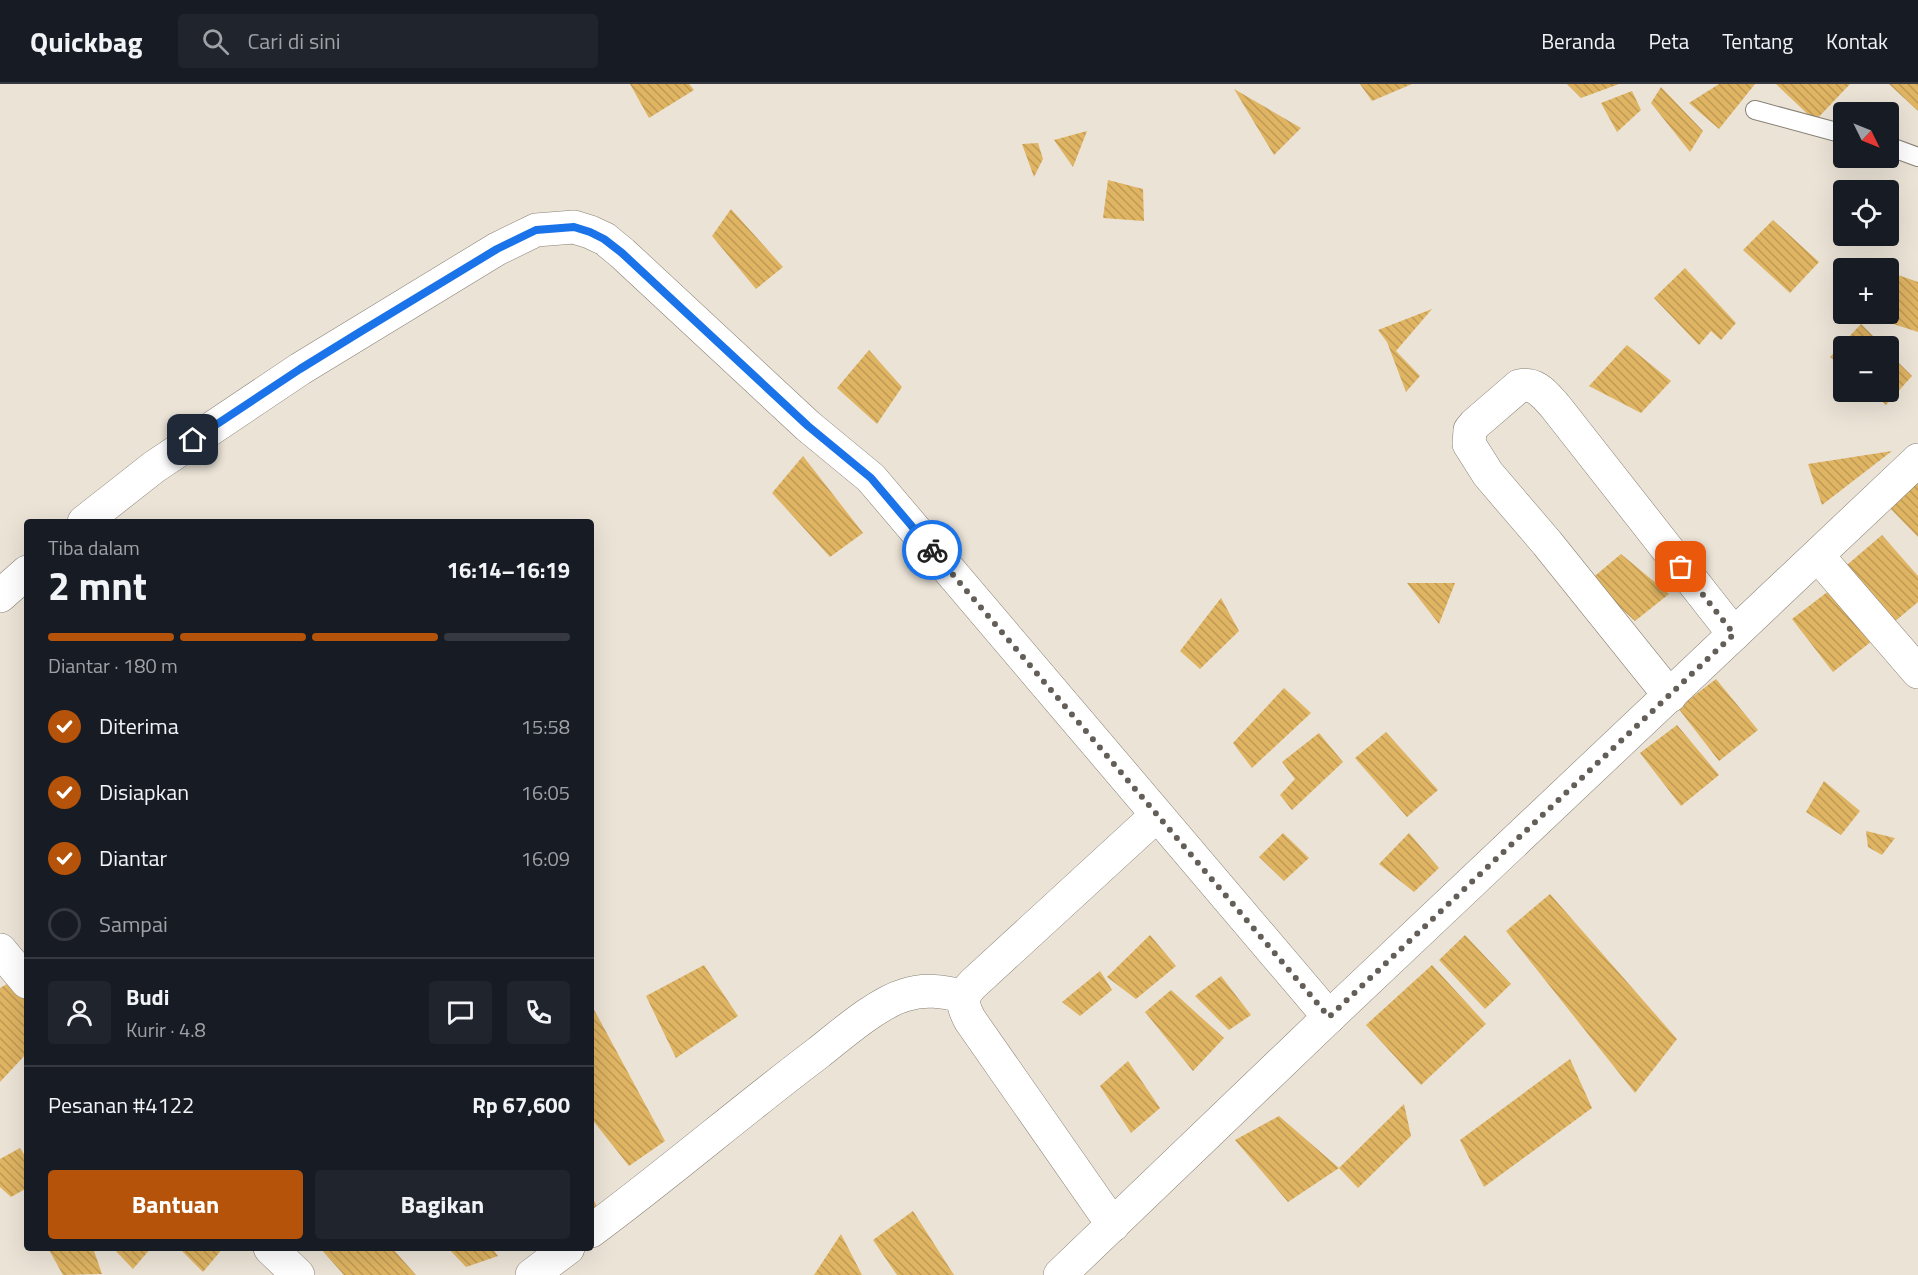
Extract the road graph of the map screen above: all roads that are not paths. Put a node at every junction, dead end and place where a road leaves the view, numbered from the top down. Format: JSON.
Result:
{"nodes":[{"id":1,"x":1755,"y":110,"type":"dead end"},
{"id":2,"x":1833,"y":131,"type":"edge"},
{"id":3,"x":1899,"y":150,"type":"edge"},
{"id":4,"x":1918,"y":157,"type":"edge"},
{"id":5,"x":1918,"y":460,"type":"edge"},
{"id":6,"x":88,"y":519,"type":"edge"},
{"id":7,"x":1818,"y":556,"type":"junction"},
{"id":8,"x":24,"y":575,"type":"edge"},
{"id":9,"x":0,"y":596,"type":"edge"},
{"id":10,"x":1734,"y":634,"type":"junction"},
{"id":11,"x":1918,"y":672,"type":"edge"},
{"id":12,"x":1670,"y":696,"type":"junction"},
{"id":13,"x":1157,"y":815,"type":"junction"},
{"id":14,"x":0,"y":950,"type":"edge"},
{"id":15,"x":24,"y":978,"type":"edge"},
{"id":16,"x":963,"y":996,"type":"junction"},
{"id":17,"x":1329,"y":1017,"type":"junction"},
{"id":18,"x":1113,"y":1225,"type":"junction"},
{"id":19,"x":594,"y":1229,"type":"edge"},
{"id":20,"x":273,"y":1251,"type":"edge"},
{"id":21,"x":564,"y":1251,"type":"edge"},
{"id":22,"x":298,"y":1275,"type":"edge"},
{"id":23,"x":532,"y":1275,"type":"edge"},
{"id":24,"x":1060,"y":1275,"type":"edge"}],
"edges":[{"from":1,"to":2,"type":"lane"},
{"from":3,"to":4,"type":"lane"},
{"from":5,"to":7,"type":"street"},
{"from":6,"to":13,"type":"street"},
{"from":7,"to":10,"type":"street"},
{"from":7,"to":11,"type":"street"},
{"from":8,"to":9,"type":"street"},
{"from":10,"to":12,"type":"street"},
{"from":10,"to":12,"type":"street"},
{"from":12,"to":17,"type":"street"},
{"from":13,"to":16,"type":"street"},
{"from":13,"to":17,"type":"street"},
{"from":14,"to":15,"type":"street"},
{"from":16,"to":18,"type":"street"},
{"from":16,"to":19,"type":"street"},
{"from":17,"to":18,"type":"street"},
{"from":18,"to":24,"type":"street"},
{"from":20,"to":22,"type":"street"},
{"from":21,"to":23,"type":"street"}]}
